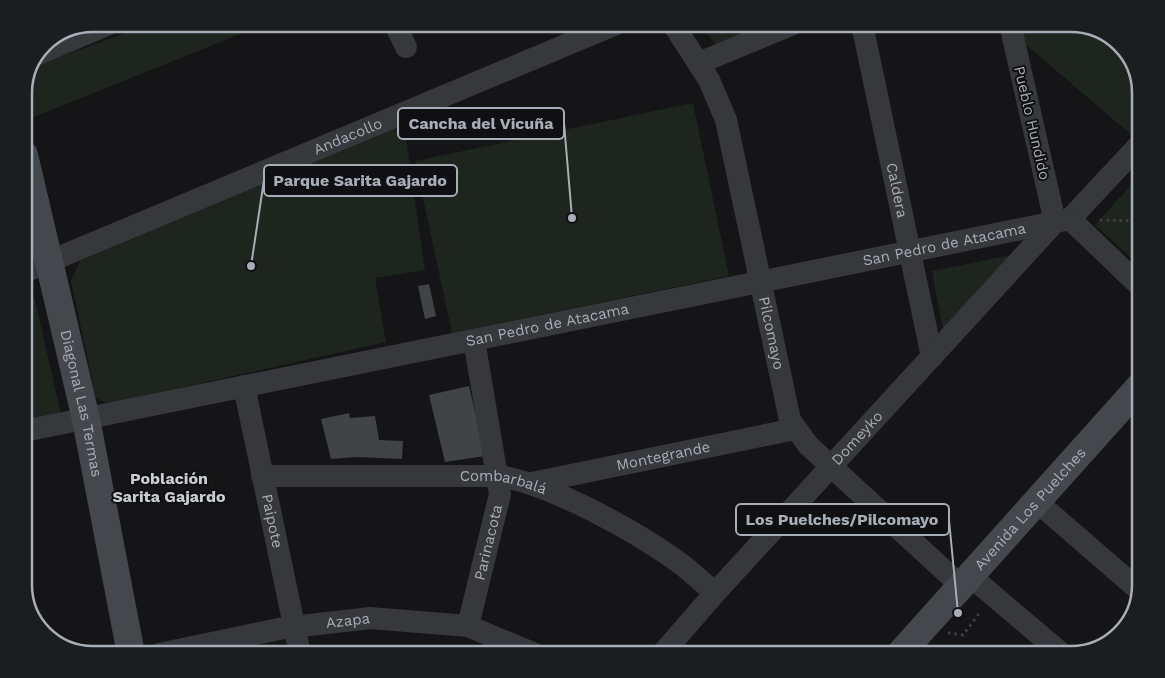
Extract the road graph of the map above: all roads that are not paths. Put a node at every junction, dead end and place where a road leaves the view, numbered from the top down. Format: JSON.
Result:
{"nodes":[{"id":1,"x":399,"y":32,"type":"edge"},
{"id":2,"x":597,"y":32,"type":"edge"},
{"id":3,"x":678,"y":32,"type":"edge"},
{"id":4,"x":775,"y":32,"type":"edge"},
{"id":5,"x":864,"y":32,"type":"edge"},
{"id":6,"x":1012,"y":32,"type":"edge"},
{"id":7,"x":87,"y":33,"type":"edge"},
{"id":8,"x":55,"y":47,"type":"edge"},
{"id":9,"x":406,"y":47,"type":"dead end"},
{"id":10,"x":699,"y":63,"type":"junction"},
{"id":11,"x":1132,"y":152,"type":"edge"},
{"id":12,"x":33,"y":194,"type":"edge"},
{"id":13,"x":1062,"y":221,"type":"junction"},
{"id":14,"x":910,"y":251,"type":"junction"},
{"id":15,"x":49,"y":262,"type":"junction"},
{"id":16,"x":33,"y":268,"type":"edge"},
{"id":17,"x":1132,"y":279,"type":"edge"},
{"id":18,"x":760,"y":280,"type":"junction"},
{"id":19,"x":474,"y":340,"type":"junction"},
{"id":20,"x":932,"y":357,"type":"junction"},
{"id":21,"x":244,"y":386,"type":"junction"},
{"id":22,"x":1132,"y":396,"type":"edge"},
{"id":23,"x":86,"y":419,"type":"junction"},
{"id":24,"x":795,"y":428,"type":"junction"},
{"id":25,"x":33,"y":429,"type":"edge"},
{"id":26,"x":832,"y":468,"type":"junction"},
{"id":27,"x":262,"y":476,"type":"junction"},
{"id":28,"x":499,"y":476,"type":"junction"},
{"id":29,"x":532,"y":484,"type":"junction"},
{"id":30,"x":1036,"y":501,"type":"junction"},
{"id":31,"x":964,"y":580,"type":"junction"},
{"id":32,"x":1132,"y":584,"type":"edge"},
{"id":33,"x":715,"y":593,"type":"junction"},
{"id":34,"x":468,"y":626,"type":"junction"},
{"id":35,"x":294,"y":627,"type":"junction"},
{"id":36,"x":129,"y":646,"type":"edge"},
{"id":37,"x":199,"y":646,"type":"edge"},
{"id":38,"x":298,"y":646,"type":"edge"},
{"id":39,"x":515,"y":646,"type":"edge"},
{"id":40,"x":669,"y":646,"type":"edge"},
{"id":41,"x":910,"y":646,"type":"edge"},
{"id":42,"x":1051,"y":646,"type":"edge"}],
"edges":[{"from":1,"to":9,"type":"street"},
{"from":2,"to":15,"type":"street","name":"Andacollo"},
{"from":3,"to":10,"type":"street","name":"Pilcomayo"},
{"from":4,"to":10,"type":"street"},
{"from":5,"to":14,"type":"street","name":"Caldera"},
{"from":6,"to":13,"type":"street","name":"Pueblo Hundido"},
{"from":7,"to":8,"type":"street"},
{"from":10,"to":18,"type":"street","name":"Pilcomayo"},
{"from":11,"to":13,"type":"street","name":"Domeyko"},
{"from":12,"to":15,"type":"main road","name":"Diagonal Las Termas"},
{"from":13,"to":14,"type":"street","name":"San Pedro de Atacama"},
{"from":13,"to":17,"type":"street"},
{"from":13,"to":20,"type":"street","name":"Domeyko"},
{"from":14,"to":18,"type":"street","name":"San Pedro de Atacama"},
{"from":14,"to":20,"type":"street","name":"Caldera"},
{"from":15,"to":16,"type":"street","name":"Andacollo"},
{"from":15,"to":23,"type":"main road","name":"Diagonal Las Termas"},
{"from":18,"to":19,"type":"street","name":"San Pedro de Atacama"},
{"from":18,"to":24,"type":"street","name":"Pilcomayo"},
{"from":19,"to":21,"type":"street","name":"San Pedro de Atacama"},
{"from":19,"to":28,"type":"street","name":"Parinacota"},
{"from":20,"to":26,"type":"street","name":"Domeyko"},
{"from":21,"to":23,"type":"street","name":"San Pedro de Atacama"},
{"from":21,"to":27,"type":"street","name":"Paipote"},
{"from":22,"to":30,"type":"main road","name":"Avenida Los Puelches"},
{"from":23,"to":25,"type":"street","name":"San Pedro de Atacama"},
{"from":23,"to":36,"type":"main road","name":"Diagonal Las Termas"},
{"from":24,"to":26,"type":"street","name":"Pilcomayo"},
{"from":24,"to":29,"type":"street","name":"Montegrande"},
{"from":26,"to":31,"type":"street","name":"Pilcomayo"},
{"from":26,"to":33,"type":"street","name":"Domeyko"},
{"from":27,"to":28,"type":"street","name":"Combarbalá"},
{"from":27,"to":35,"type":"street","name":"Paipote"},
{"from":28,"to":29,"type":"street","name":"Combarbalá"},
{"from":28,"to":34,"type":"street","name":"Parinacota"},
{"from":29,"to":33,"type":"street","name":"Combarbalá"},
{"from":30,"to":31,"type":"main road","name":"Avenida Los Puelches"},
{"from":30,"to":32,"type":"street"},
{"from":31,"to":41,"type":"main road","name":"Avenida Los Puelches"},
{"from":31,"to":42,"type":"street","name":"Pilcomayo"},
{"from":33,"to":40,"type":"street","name":"Domeyko"},
{"from":34,"to":35,"type":"street","name":"Azapa"},
{"from":34,"to":39,"type":"street","name":"Azapa"},
{"from":35,"to":37,"type":"street","name":"Azapa"},
{"from":35,"to":38,"type":"street","name":"Paipote"}]}
